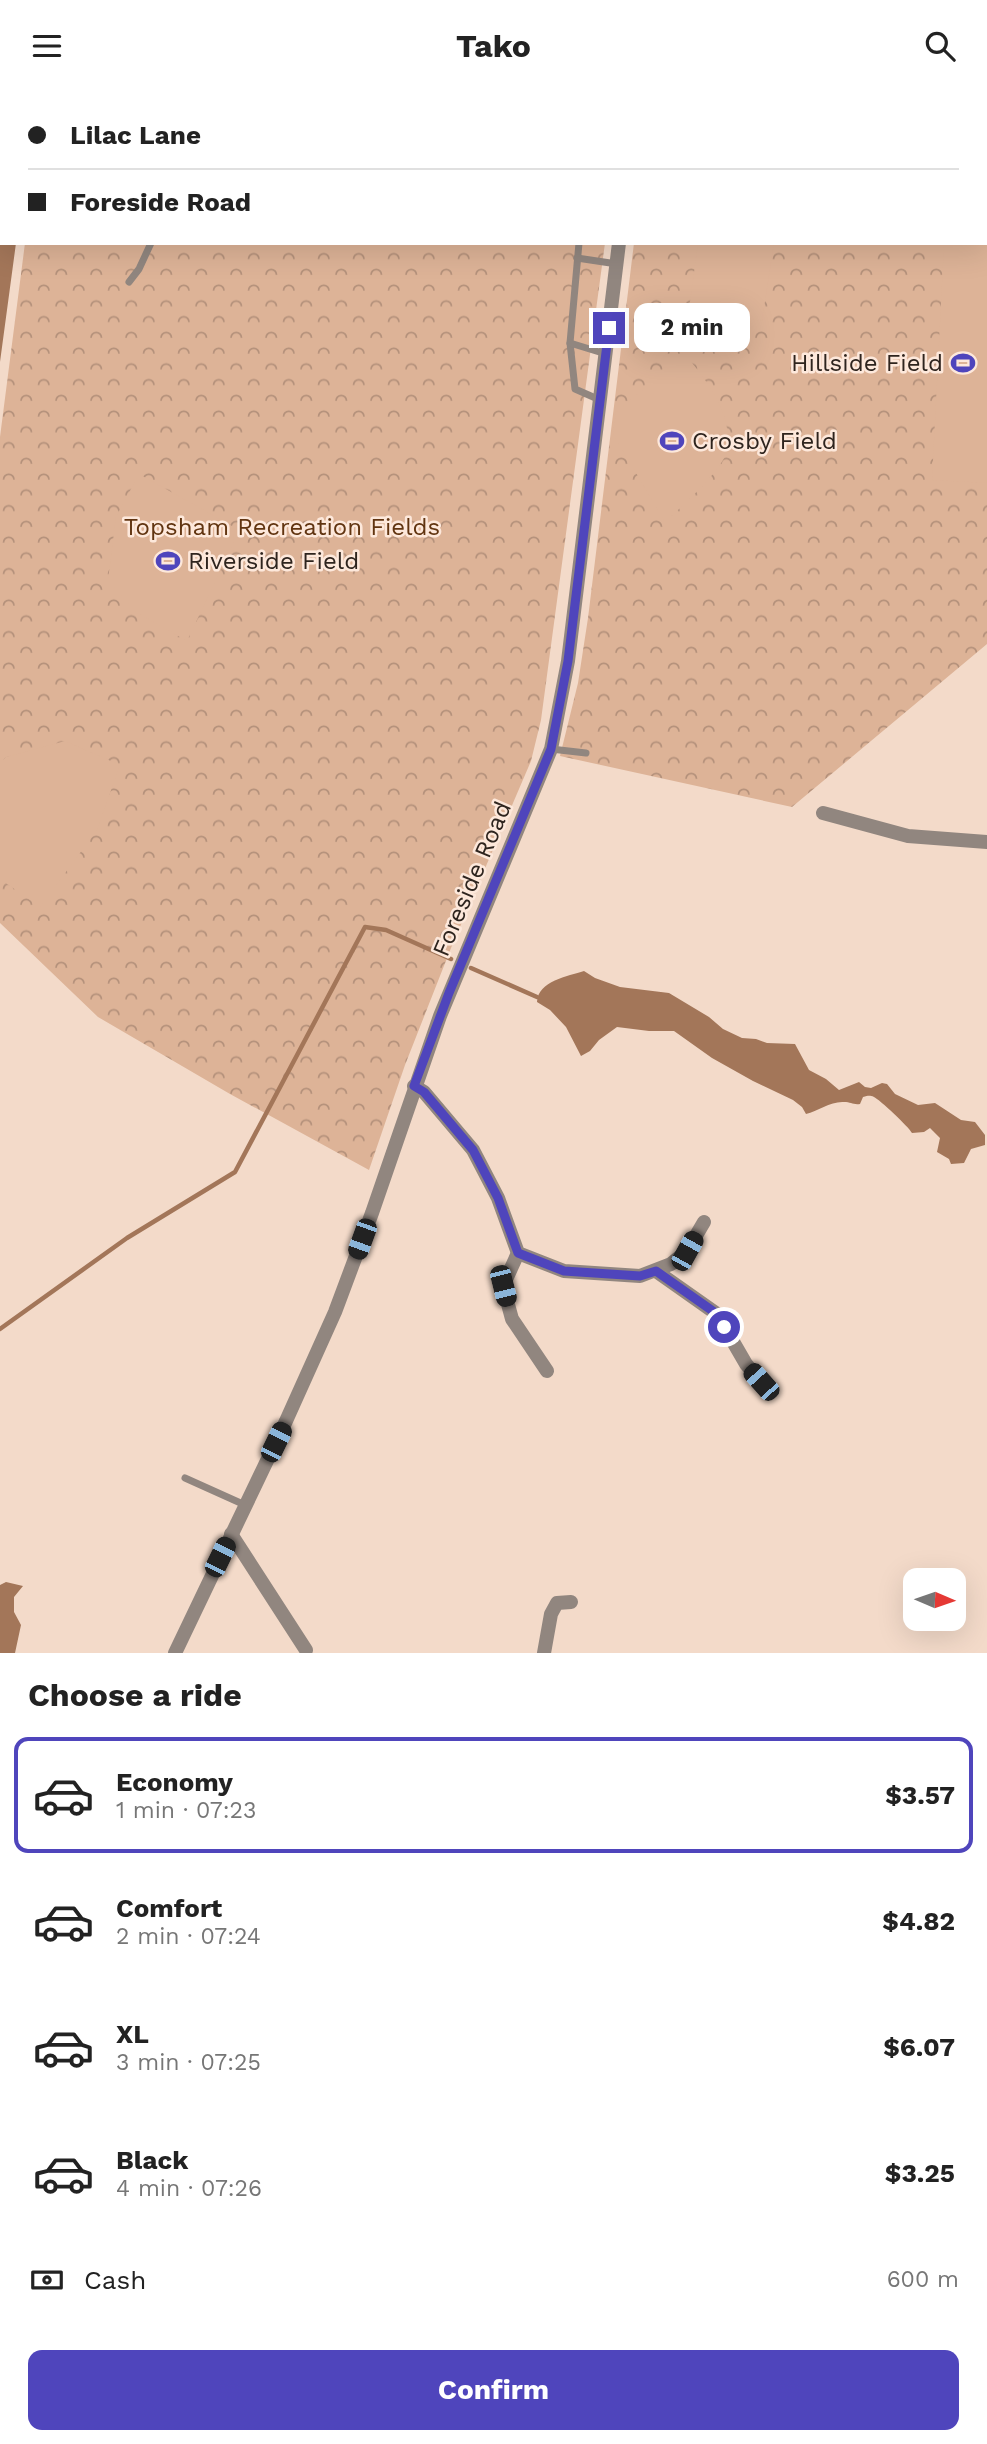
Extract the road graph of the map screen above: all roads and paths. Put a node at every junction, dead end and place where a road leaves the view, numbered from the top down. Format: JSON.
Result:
{"nodes":[{"id":1,"x":150,"y":245,"type":"edge"},
{"id":2,"x":579,"y":245,"type":"edge"},
{"id":3,"x":619,"y":245,"type":"edge"},
{"id":4,"x":577,"y":258,"type":"junction"},
{"id":5,"x":617,"y":264,"type":"junction"},
{"id":6,"x":129,"y":282,"type":"dead end"},
{"id":7,"x":570,"y":343,"type":"junction"},
{"id":8,"x":606,"y":354,"type":"junction"},
{"id":9,"x":600,"y":400,"type":"junction"},
{"id":10,"x":551,"y":749,"type":"junction"},
{"id":11,"x":586,"y":753,"type":"dead end"},
{"id":12,"x":823,"y":813,"type":"dead end"},
{"id":13,"x":987,"y":842,"type":"edge"},
{"id":14,"x":414,"y":1086,"type":"junction"},
{"id":15,"x":704,"y":1222,"type":"dead end"},
{"id":16,"x":518,"y":1253,"type":"junction"},
{"id":17,"x":656,"y":1271,"type":"junction"},
{"id":18,"x":547,"y":1371,"type":"dead end"},
{"id":19,"x":761,"y":1382,"type":"dead end"},
{"id":20,"x":185,"y":1478,"type":"dead end"},
{"id":21,"x":245,"y":1505,"type":"junction"},
{"id":22,"x":231,"y":1534,"type":"junction"},
{"id":23,"x":571,"y":1602,"type":"dead end"},
{"id":24,"x":306,"y":1650,"type":"dead end"},
{"id":25,"x":174,"y":1653,"type":"edge"},
{"id":26,"x":544,"y":1653,"type":"edge"}],
"edges":[{"from":1,"to":6,"type":"lane"},
{"from":2,"to":4,"type":"lane"},
{"from":3,"to":5,"type":"street","name":"Foreside Road"},
{"from":4,"to":5,"type":"lane"},
{"from":4,"to":7,"type":"lane"},
{"from":5,"to":8,"type":"street","name":"Foreside Road"},
{"from":7,"to":8,"type":"lane"},
{"from":7,"to":9,"type":"lane"},
{"from":8,"to":9,"type":"street","name":"Foreside Road"},
{"from":9,"to":10,"type":"street","name":"Foreside Road"},
{"from":10,"to":11,"type":"lane"},
{"from":10,"to":14,"type":"street","name":"Foreside Road"},
{"from":12,"to":13,"type":"street"},
{"from":14,"to":16,"type":"street"},
{"from":14,"to":21,"type":"street","name":"Foreside Road"},
{"from":15,"to":17,"type":"street"},
{"from":16,"to":17,"type":"street"},
{"from":16,"to":18,"type":"street"},
{"from":17,"to":19,"type":"street"},
{"from":20,"to":21,"type":"lane"},
{"from":21,"to":22,"type":"street","name":"Foreside Road"},
{"from":22,"to":24,"type":"street"},
{"from":22,"to":25,"type":"street","name":"Foreside Road"},
{"from":23,"to":26,"type":"street"}]}
